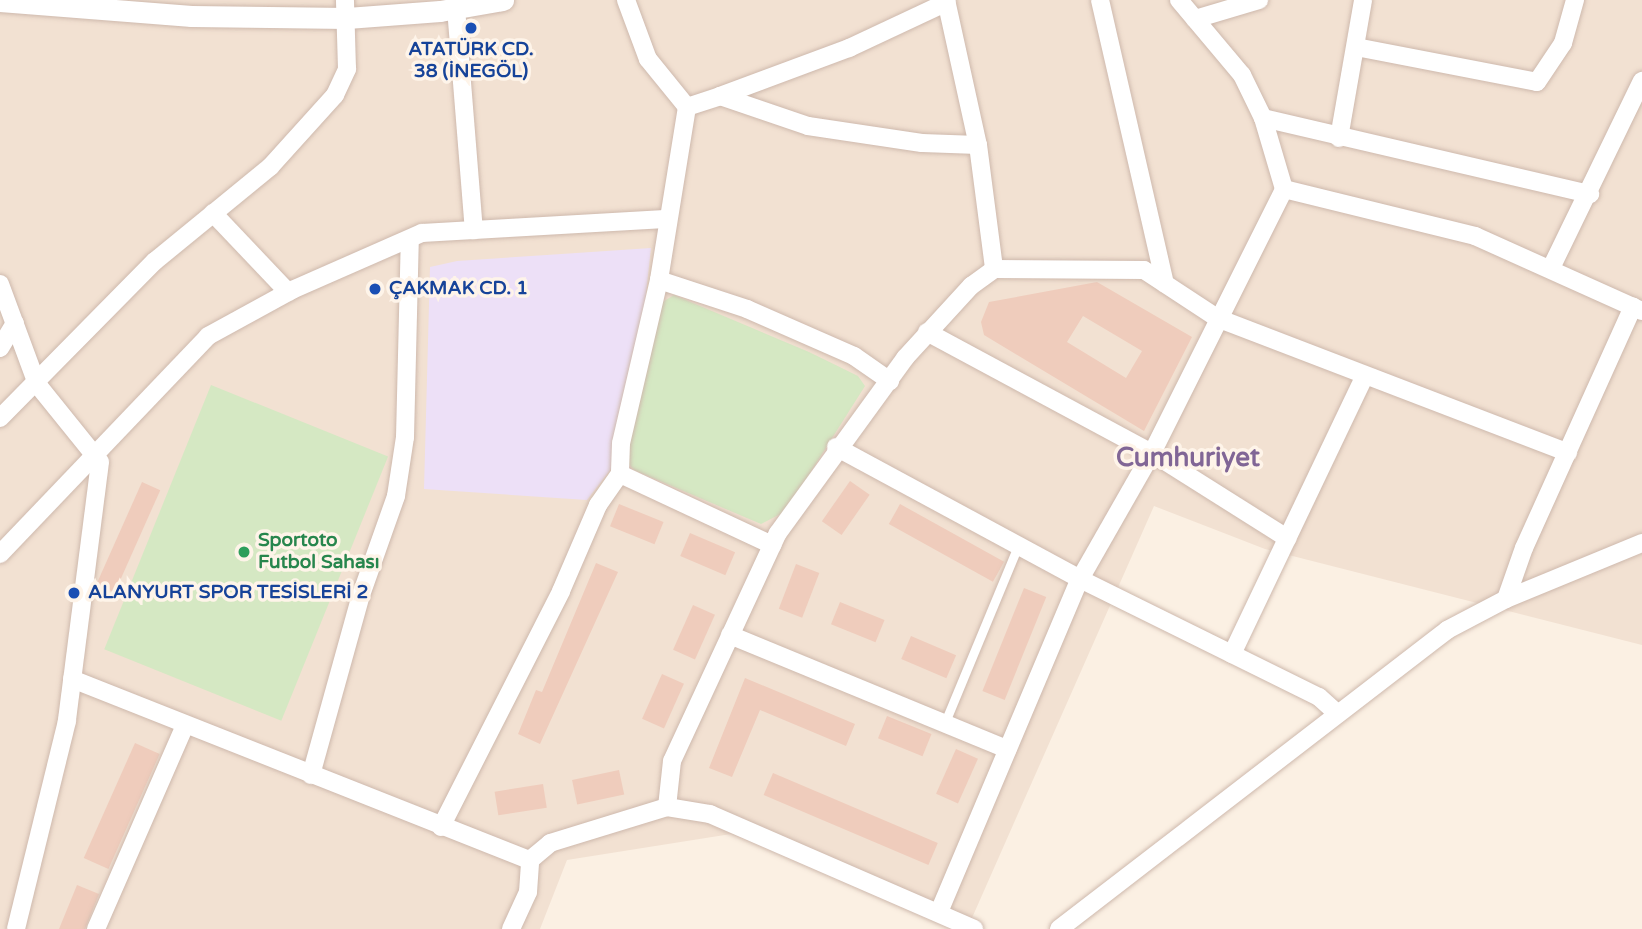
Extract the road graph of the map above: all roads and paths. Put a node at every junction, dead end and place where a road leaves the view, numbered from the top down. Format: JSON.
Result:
{"nodes":[{"id":1,"x":503,"y":0,"type":"edge"},
{"id":2,"x":626,"y":0,"type":"edge"},
{"id":3,"x":1100,"y":0,"type":"edge"},
{"id":4,"x":1178,"y":0,"type":"edge"},
{"id":5,"x":1259,"y":0,"type":"edge"},
{"id":6,"x":1363,"y":0,"type":"edge"},
{"id":7,"x":1575,"y":0,"type":"edge"},
{"id":8,"x":0,"y":1,"type":"edge"},
{"id":9,"x":947,"y":1,"type":"edge"},
{"id":10,"x":164,"y":7,"type":"edge"},
{"id":11,"x":456,"y":8,"type":"junction"},
{"id":12,"x":346,"y":9,"type":"edge"},
{"id":13,"x":1195,"y":19,"type":"junction"},
{"id":14,"x":1356,"y":47,"type":"junction"},
{"id":15,"x":1642,"y":81,"type":"edge"},
{"id":16,"x":720,"y":96,"type":"junction"},
{"id":17,"x":687,"y":107,"type":"junction"},
{"id":18,"x":1263,"y":118,"type":"junction"},
{"id":19,"x":1339,"y":138,"type":"junction"},
{"id":20,"x":978,"y":145,"type":"junction"},
{"id":21,"x":1284,"y":189,"type":"junction"},
{"id":22,"x":1590,"y":194,"type":"junction"},
{"id":23,"x":213,"y":213,"type":"junction"},
{"id":24,"x":665,"y":219,"type":"junction"},
{"id":25,"x":474,"y":230,"type":"junction"},
{"id":26,"x":410,"y":239,"type":"junction"},
{"id":27,"x":1551,"y":268,"type":"junction"},
{"id":28,"x":994,"y":269,"type":"junction"},
{"id":29,"x":659,"y":280,"type":"junction"},
{"id":30,"x":0,"y":284,"type":"edge"},
{"id":31,"x":1165,"y":284,"type":"junction"},
{"id":32,"x":288,"y":292,"type":"junction"},
{"id":33,"x":1638,"y":309,"type":"edge"},
{"id":34,"x":1217,"y":318,"type":"junction"},
{"id":35,"x":15,"y":323,"type":"junction"},
{"id":36,"x":926,"y":332,"type":"junction"},
{"id":37,"x":0,"y":348,"type":"edge"},
{"id":38,"x":1364,"y":377,"type":"junction"},
{"id":39,"x":891,"y":381,"type":"junction"},
{"id":40,"x":37,"y":384,"type":"junction"},
{"id":41,"x":0,"y":418,"type":"edge"},
{"id":42,"x":836,"y":447,"type":"junction"},
{"id":43,"x":1152,"y":453,"type":"junction"},
{"id":44,"x":1568,"y":453,"type":"junction"},
{"id":45,"x":91,"y":454,"type":"junction"},
{"id":46,"x":620,"y":474,"type":"junction"},
{"id":47,"x":1287,"y":538,"type":"junction"},
{"id":48,"x":1642,"y":543,"type":"edge"},
{"id":49,"x":772,"y":545,"type":"junction"},
{"id":50,"x":1018,"y":546,"type":"junction"},
{"id":51,"x":0,"y":554,"type":"edge"},
{"id":52,"x":1080,"y":579,"type":"junction"},
{"id":53,"x":1506,"y":599,"type":"junction"},
{"id":54,"x":730,"y":635,"type":"junction"},
{"id":55,"x":1232,"y":654,"type":"junction"},
{"id":56,"x":72,"y":679,"type":"junction"},
{"id":57,"x":1338,"y":714,"type":"junction"},
{"id":58,"x":945,"y":722,"type":"junction"},
{"id":59,"x":185,"y":724,"type":"junction"},
{"id":60,"x":1007,"y":749,"type":"junction"},
{"id":61,"x":312,"y":775,"type":"junction"},
{"id":62,"x":667,"y":807,"type":"junction"},
{"id":63,"x":441,"y":827,"type":"junction"},
{"id":64,"x":530,"y":860,"type":"junction"},
{"id":65,"x":939,"y":912,"type":"junction"},
{"id":66,"x":16,"y":929,"type":"edge"},
{"id":67,"x":96,"y":929,"type":"edge"},
{"id":68,"x":511,"y":929,"type":"edge"},
{"id":69,"x":974,"y":929,"type":"edge"},
{"id":70,"x":1059,"y":929,"type":"edge"}],
"edges":[{"from":1,"to":11,"type":"street"},
{"from":2,"to":17,"type":"street"},
{"from":3,"to":31,"type":"street"},
{"from":4,"to":13,"type":"street"},
{"from":5,"to":13,"type":"street"},
{"from":6,"to":14,"type":"street"},
{"from":7,"to":14,"type":"street"},
{"from":8,"to":10,"type":"street"},
{"from":9,"to":16,"type":"street"},
{"from":9,"to":20,"type":"street"},
{"from":10,"to":12,"type":"street"},
{"from":11,"to":12,"type":"street"},
{"from":11,"to":25,"type":"street"},
{"from":12,"to":23,"type":"street"},
{"from":13,"to":18,"type":"street"},
{"from":14,"to":19,"type":"street"},
{"from":15,"to":22,"type":"street"},
{"from":16,"to":17,"type":"street"},
{"from":16,"to":20,"type":"street"},
{"from":17,"to":24,"type":"street"},
{"from":18,"to":19,"type":"street"},
{"from":18,"to":21,"type":"street"},
{"from":19,"to":22,"type":"street"},
{"from":20,"to":28,"type":"street"},
{"from":21,"to":27,"type":"street"},
{"from":21,"to":34,"type":"street"},
{"from":22,"to":27,"type":"street"},
{"from":23,"to":32,"type":"street"},
{"from":23,"to":40,"type":"street"},
{"from":24,"to":25,"type":"street"},
{"from":24,"to":29,"type":"street"},
{"from":25,"to":26,"type":"street"},
{"from":26,"to":32,"type":"street"},
{"from":26,"to":61,"type":"street"},
{"from":27,"to":33,"type":"street"},
{"from":28,"to":31,"type":"street"},
{"from":28,"to":36,"type":"street"},
{"from":29,"to":39,"type":"street"},
{"from":29,"to":46,"type":"street"},
{"from":30,"to":35,"type":"street"},
{"from":31,"to":34,"type":"street"},
{"from":32,"to":45,"type":"street"},
{"from":33,"to":44,"type":"street"},
{"from":34,"to":38,"type":"street"},
{"from":34,"to":43,"type":"street"},
{"from":35,"to":37,"type":"street"},
{"from":35,"to":40,"type":"street"},
{"from":36,"to":39,"type":"street"},
{"from":36,"to":43,"type":"street"},
{"from":38,"to":44,"type":"street"},
{"from":38,"to":47,"type":"street"},
{"from":39,"to":42,"type":"street"},
{"from":40,"to":41,"type":"street"},
{"from":40,"to":45,"type":"street"},
{"from":42,"to":49,"type":"street"},
{"from":42,"to":50,"type":"street"},
{"from":43,"to":47,"type":"street"},
{"from":43,"to":52,"type":"street"},
{"from":44,"to":53,"type":"street"},
{"from":45,"to":51,"type":"street"},
{"from":45,"to":56,"type":"street"},
{"from":46,"to":49,"type":"street"},
{"from":46,"to":63,"type":"street"},
{"from":47,"to":55,"type":"street"},
{"from":48,"to":53,"type":"street"},
{"from":49,"to":54,"type":"street"},
{"from":50,"to":52,"type":"street"},
{"from":50,"to":58,"type":"lane"},
{"from":52,"to":55,"type":"street"},
{"from":52,"to":60,"type":"street"},
{"from":53,"to":57,"type":"street"},
{"from":54,"to":58,"type":"street"},
{"from":54,"to":62,"type":"street"},
{"from":55,"to":57,"type":"street"},
{"from":56,"to":59,"type":"street"},
{"from":56,"to":66,"type":"street"},
{"from":57,"to":70,"type":"street"},
{"from":58,"to":60,"type":"street"},
{"from":59,"to":61,"type":"street"},
{"from":59,"to":67,"type":"street"},
{"from":60,"to":65,"type":"street"},
{"from":61,"to":63,"type":"street"},
{"from":62,"to":64,"type":"street"},
{"from":62,"to":65,"type":"street"},
{"from":63,"to":64,"type":"street"},
{"from":64,"to":68,"type":"street"},
{"from":65,"to":69,"type":"street"}]}
